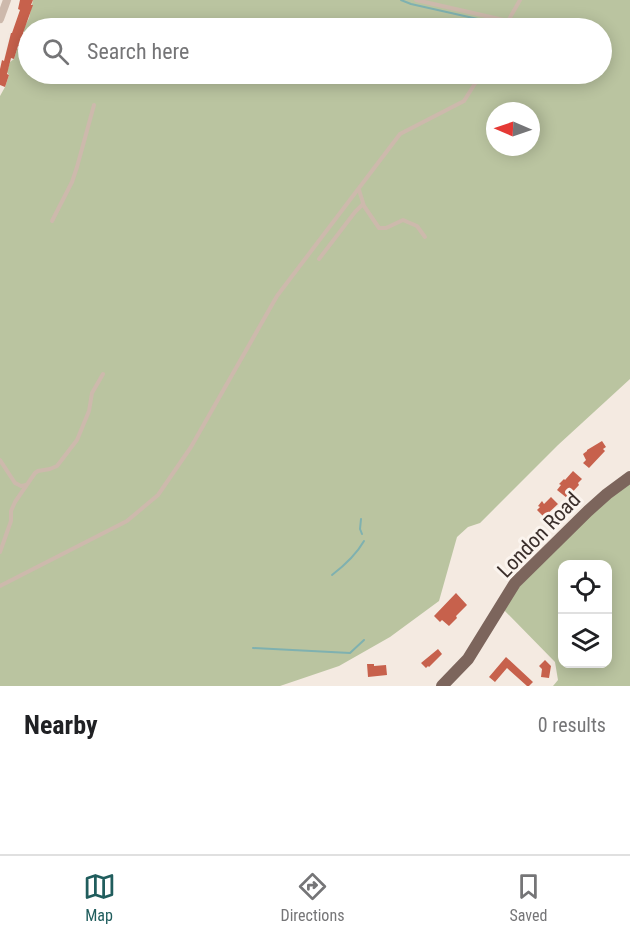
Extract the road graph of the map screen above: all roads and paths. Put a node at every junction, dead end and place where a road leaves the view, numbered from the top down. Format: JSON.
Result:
{"nodes":[{"id":1,"x":7,"y":0,"type":"edge"},
{"id":2,"x":416,"y":0,"type":"edge"},
{"id":3,"x":520,"y":0,"type":"edge"},
{"id":4,"x":0,"y":17,"type":"edge"},
{"id":5,"x":495,"y":18,"type":"edge"},
{"id":6,"x":510,"y":18,"type":"edge"},
{"id":7,"x":475,"y":84,"type":"edge"},
{"id":8,"x":94,"y":105,"type":"dead end"},
{"id":9,"x":358,"y":189,"type":"junction"},
{"id":10,"x":363,"y":204,"type":"junction"},
{"id":11,"x":52,"y":221,"type":"dead end"},
{"id":12,"x":379,"y":228,"type":"junction"},
{"id":13,"x":384,"y":236,"type":"dead end"},
{"id":14,"x":425,"y":237,"type":"dead end"},
{"id":15,"x":319,"y":259,"type":"dead end"},
{"id":16,"x":104,"y":374,"type":"dead end"},
{"id":17,"x":0,"y":460,"type":"edge"},
{"id":18,"x":630,"y":477,"type":"edge"},
{"id":19,"x":26,"y":484,"type":"junction"},
{"id":20,"x":0,"y":552,"type":"edge"},
{"id":21,"x":0,"y":586,"type":"edge"},
{"id":22,"x":443,"y":686,"type":"edge"}],
"edges":[{"from":1,"to":4,"type":"street"},
{"from":2,"to":5,"type":"lane"},
{"from":3,"to":6,"type":"lane"},
{"from":7,"to":9,"type":"lane"},
{"from":8,"to":11,"type":"lane"},
{"from":9,"to":10,"type":"lane"},
{"from":9,"to":21,"type":"lane"},
{"from":10,"to":12,"type":"lane"},
{"from":10,"to":15,"type":"lane"},
{"from":12,"to":13,"type":"lane"},
{"from":12,"to":14,"type":"lane"},
{"from":16,"to":19,"type":"lane"},
{"from":17,"to":19,"type":"lane"},
{"from":18,"to":22,"type":"main road","name":"London Road"},
{"from":19,"to":20,"type":"lane"}]}
